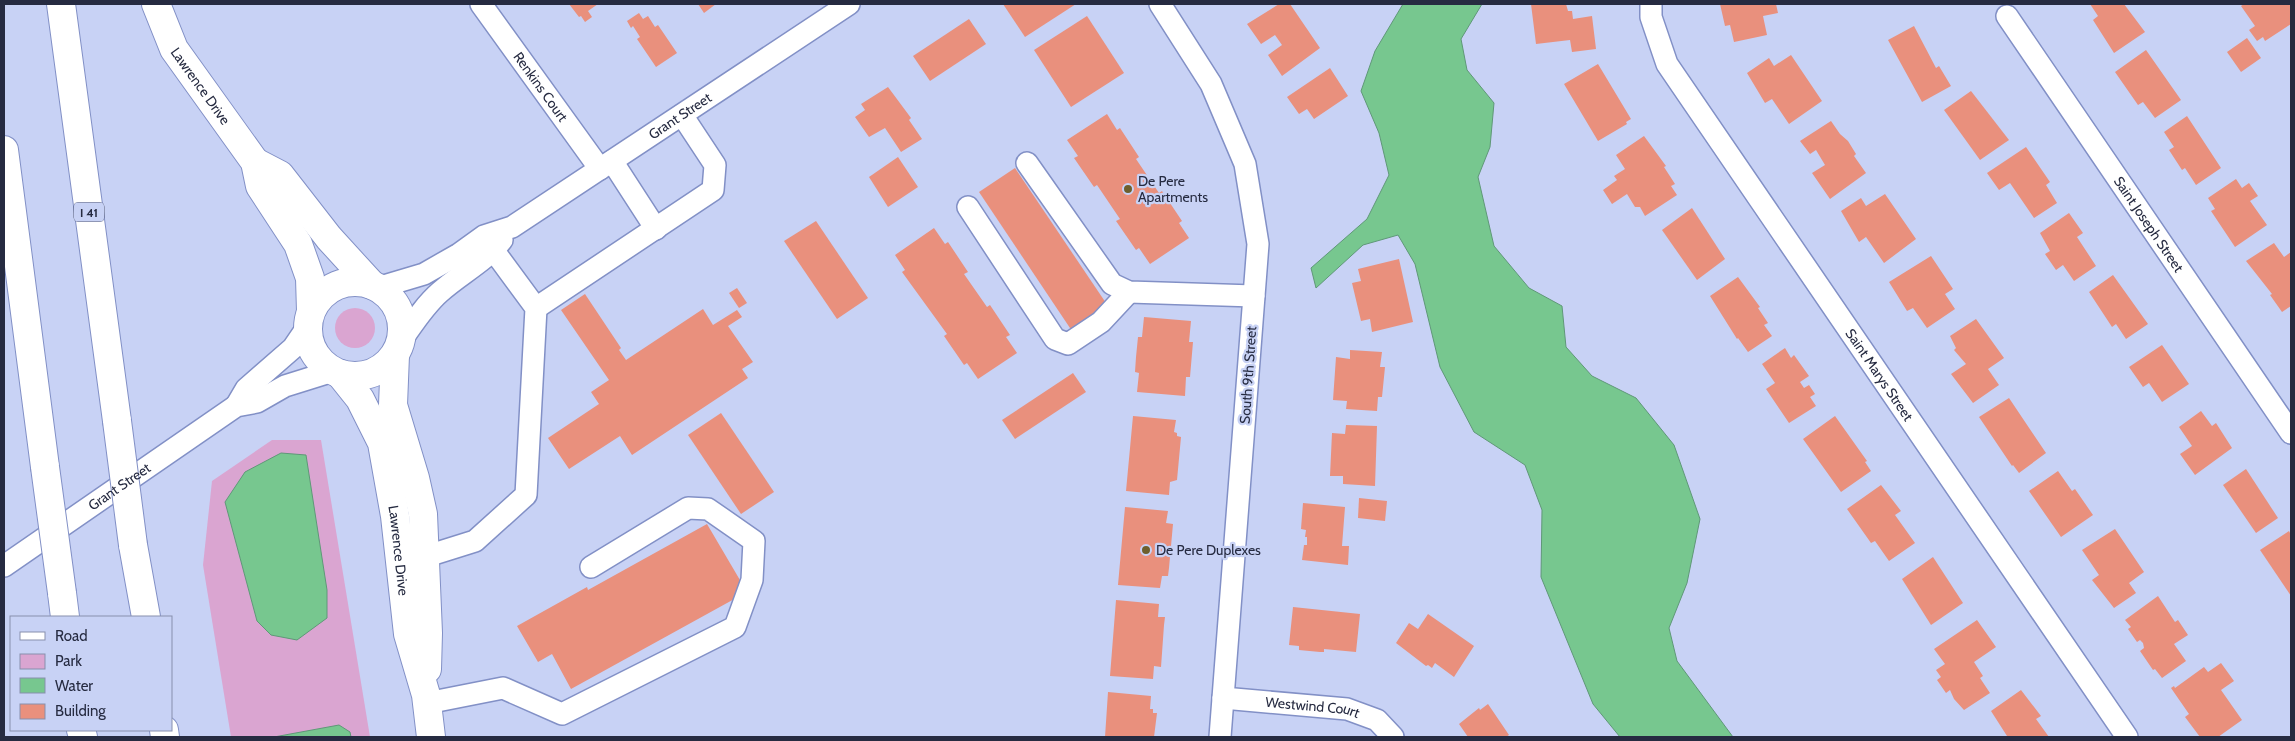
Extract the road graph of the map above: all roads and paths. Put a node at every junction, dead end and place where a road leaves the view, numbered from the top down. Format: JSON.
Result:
{"nodes":[{"id":1,"x":61,"y":4,"type":"edge"},
{"id":2,"x":156,"y":4,"type":"edge"},
{"id":3,"x":482,"y":4,"type":"edge"},
{"id":4,"x":849,"y":4,"type":"edge"},
{"id":5,"x":1153,"y":4,"type":"edge"},
{"id":6,"x":1160,"y":4,"type":"edge"},
{"id":7,"x":1651,"y":4,"type":"edge"},
{"id":8,"x":2007,"y":16,"type":"dead end"},
{"id":9,"x":1175,"y":30,"type":"junction"},
{"id":10,"x":682,"y":115,"type":"junction"},
{"id":11,"x":4,"y":150,"type":"edge"},
{"id":12,"x":255,"y":162,"type":"junction"},
{"id":13,"x":1027,"y":163,"type":"dead end"},
{"id":14,"x":606,"y":165,"type":"junction"},
{"id":15,"x":968,"y":207,"type":"dead end"},
{"id":16,"x":512,"y":227,"type":"junction"},
{"id":17,"x":656,"y":229,"type":"junction"},
{"id":18,"x":494,"y":251,"type":"junction"},
{"id":19,"x":374,"y":286,"type":"junction"},
{"id":20,"x":1129,"y":292,"type":"junction"},
{"id":21,"x":1254,"y":296,"type":"junction"},
{"id":22,"x":536,"y":308,"type":"junction"},
{"id":23,"x":310,"y":319,"type":"junction"},
{"id":24,"x":398,"y":348,"type":"junction"},
{"id":25,"x":336,"y":373,"type":"junction"},
{"id":26,"x":236,"y":406,"type":"junction"},
{"id":27,"x":2291,"y":433,"type":"edge"},
{"id":28,"x":424,"y":557,"type":"junction"},
{"id":29,"x":4,"y":566,"type":"edge"},
{"id":30,"x":591,"y":568,"type":"dead end"},
{"id":31,"x":64,"y":605,"type":"edge"},
{"id":32,"x":146,"y":616,"type":"edge"},
{"id":33,"x":1223,"y":698,"type":"junction"},
{"id":34,"x":426,"y":699,"type":"junction"},
{"id":35,"x":431,"y":737,"type":"edge"},
{"id":36,"x":1220,"y":737,"type":"edge"},
{"id":37,"x":1393,"y":737,"type":"edge"},
{"id":38,"x":2127,"y":737,"type":"edge"}],
"edges":[{"from":1,"to":32,"type":"main road","number":"I 41","bridge":true},
{"from":2,"to":12,"type":"main road","name":"Lawrence Drive"},
{"from":3,"to":14,"type":"street","name":"Renkins Court"},
{"from":4,"to":10,"type":"street","name":"Grant Street"},
{"from":5,"to":9,"type":"street","name":"South 9th Street"},
{"from":6,"to":9,"type":"street","name":"South 9th Street"},
{"from":7,"to":38,"type":"street","name":"Saint Marys Street"},
{"from":8,"to":27,"type":"street","name":"Saint Joseph Street"},
{"from":9,"to":21,"type":"street","name":"South 9th Street"},
{"from":10,"to":14,"type":"street","name":"Grant Street"},
{"from":10,"to":17,"type":"street"},
{"from":11,"to":31,"type":"main road","bridge":true},
{"from":12,"to":19,"type":"main road","name":"Lawrence Drive"},
{"from":12,"to":23,"type":"main road","name":"Lawrence Drive"},
{"from":13,"to":20,"type":"street"},
{"from":14,"to":16,"type":"street","name":"Grant Street"},
{"from":14,"to":17,"type":"street","name":"Renkins Court"},
{"from":15,"to":20,"type":"street"},
{"from":16,"to":18,"type":"street","name":"Grant Street"},
{"from":16,"to":19,"type":"street","name":"Grant Street"},
{"from":17,"to":22,"type":"street"},
{"from":18,"to":22,"type":"street"},
{"from":18,"to":24,"type":"street","name":"Grant Street"},
{"from":19,"to":23,"type":"main road"},
{"from":19,"to":24,"type":"main road"},
{"from":20,"to":21,"type":"street"},
{"from":21,"to":33,"type":"street","name":"South 9th Street"},
{"from":22,"to":28,"type":"street"},
{"from":23,"to":25,"type":"main road"},
{"from":23,"to":26,"type":"street","name":"Grant Street"},
{"from":24,"to":25,"type":"main road"},
{"from":24,"to":28,"type":"main road"},
{"from":25,"to":26,"type":"street","name":"Grant Street"},
{"from":25,"to":34,"type":"main road","name":"Lawrence Drive"},
{"from":26,"to":29,"type":"street","name":"Grant Street"},
{"from":28,"to":34,"type":"main road"},
{"from":30,"to":34,"type":"street"},
{"from":33,"to":36,"type":"street","name":"South 9th Street"},
{"from":33,"to":37,"type":"street","name":"Westwind Court"},
{"from":34,"to":35,"type":"main road","name":"Lawrence Drive"}]}
